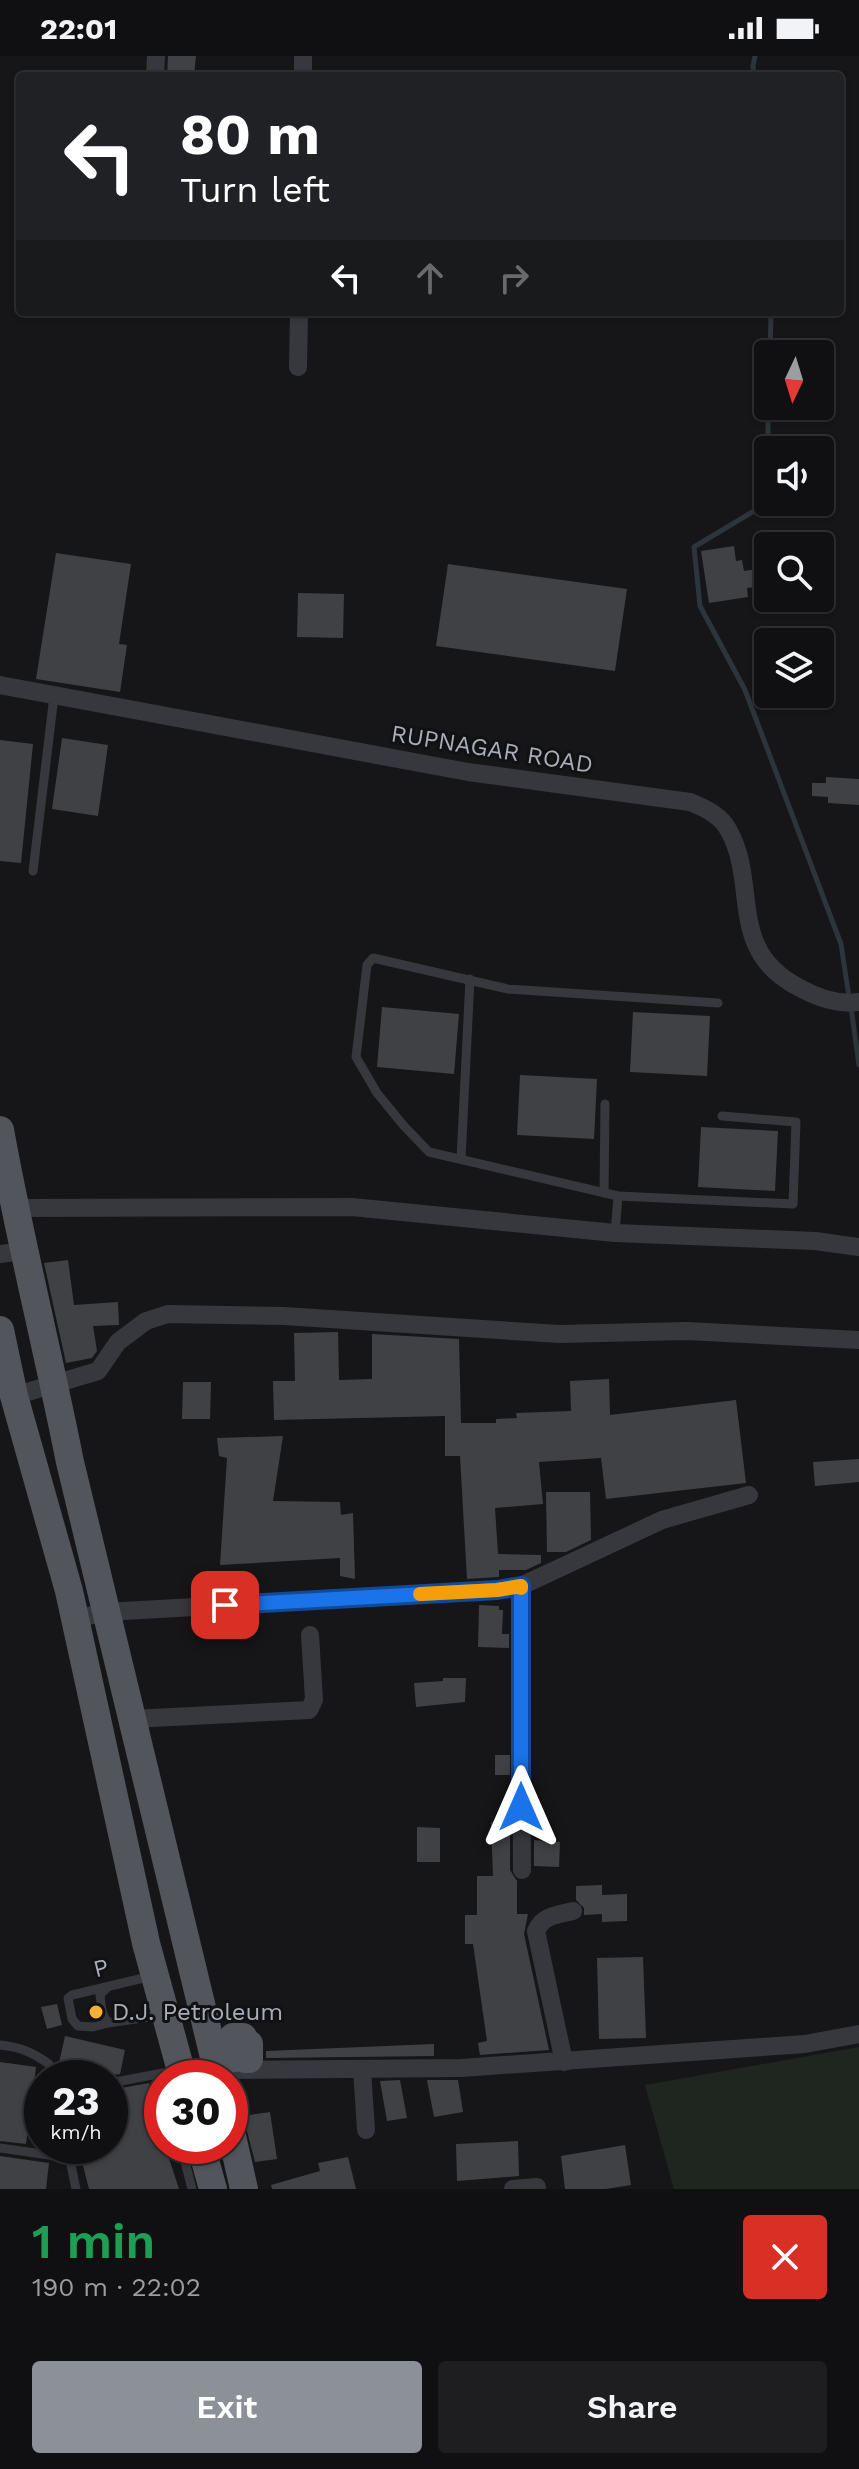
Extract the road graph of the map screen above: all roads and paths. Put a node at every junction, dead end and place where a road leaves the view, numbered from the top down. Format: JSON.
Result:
{"nodes":[{"id":1,"x":299,"y":316,"type":"edge"},
{"id":2,"x":298,"y":367,"type":"dead end"},
{"id":3,"x":0,"y":685,"type":"edge"},
{"id":4,"x":54,"y":696,"type":"junction"},
{"id":5,"x":33,"y":871,"type":"dead end"},
{"id":6,"x":470,"y":979,"type":"junction"},
{"id":7,"x":718,"y":1003,"type":"dead end"},
{"id":8,"x":852,"y":1003,"type":"edge"},
{"id":9,"x":605,"y":1104,"type":"dead end"},
{"id":10,"x":722,"y":1116,"type":"dead end"},
{"id":11,"x":0,"y":1130,"type":"edge"},
{"id":12,"x":461,"y":1159,"type":"junction"},
{"id":13,"x":604,"y":1193,"type":"junction"},
{"id":14,"x":618,"y":1196,"type":"junction"},
{"id":15,"x":14,"y":1208,"type":"junction"},
{"id":16,"x":615,"y":1233,"type":"junction"},
{"id":17,"x":859,"y":1247,"type":"edge"},
{"id":18,"x":11,"y":1253,"type":"edge"},
{"id":19,"x":0,"y":1330,"type":"edge"},
{"id":20,"x":859,"y":1340,"type":"edge"},
{"id":21,"x":55,"y":1385,"type":"junction"},
{"id":22,"x":14,"y":1396,"type":"junction"},
{"id":23,"x":749,"y":1495,"type":"dead end"},
{"id":24,"x":521,"y":1586,"type":"junction"},
{"id":25,"x":106,"y":1612,"type":"junction"},
{"id":26,"x":75,"y":1619,"type":"junction"},
{"id":27,"x":310,"y":1635,"type":"dead end"},
{"id":28,"x":132,"y":1719,"type":"junction"},
{"id":29,"x":522,"y":1870,"type":"dead end"},
{"id":30,"x":573,"y":1911,"type":"dead end"},
{"id":31,"x":156,"y":1975,"type":"junction"},
{"id":32,"x":108,"y":1987,"type":"junction"},
{"id":33,"x":167,"y":2015,"type":"junction"},
{"id":34,"x":108,"y":2023,"type":"junction"},
{"id":35,"x":859,"y":2034,"type":"edge"},
{"id":36,"x":0,"y":2045,"type":"edge"},
{"id":37,"x":43,"y":2060,"type":"edge"},
{"id":38,"x":174,"y":2060,"type":"edge"},
{"id":39,"x":215,"y":2060,"type":"edge"},
{"id":40,"x":564,"y":2062,"type":"junction"},
{"id":41,"x":362,"y":2070,"type":"junction"},
{"id":42,"x":248,"y":2073,"type":"edge"},
{"id":43,"x":366,"y":2130,"type":"dead end"},
{"id":44,"x":0,"y":2148,"type":"edge"},
{"id":45,"x":24,"y":2151,"type":"edge"},
{"id":46,"x":71,"y":2164,"type":"edge"},
{"id":47,"x":186,"y":2164,"type":"edge"},
{"id":48,"x":206,"y":2164,"type":"edge"},
{"id":49,"x":238,"y":2164,"type":"edge"},
{"id":50,"x":537,"y":2187,"type":"dead end"},
{"id":51,"x":76,"y":2189,"type":"edge"},
{"id":52,"x":192,"y":2189,"type":"edge"},
{"id":53,"x":213,"y":2189,"type":"edge"},
{"id":54,"x":244,"y":2189,"type":"edge"},
{"id":55,"x":513,"y":2189,"type":"edge"}],
"edges":[{"from":1,"to":2,"type":"street"},
{"from":3,"to":4,"type":"street","name":"RUPNAGAR ROAD"},
{"from":4,"to":5,"type":"lane"},
{"from":4,"to":8,"type":"street","name":"RUPNAGAR ROAD"},
{"from":6,"to":7,"type":"lane"},
{"from":6,"to":12,"type":"lane"},
{"from":6,"to":12,"type":"lane"},
{"from":9,"to":13,"type":"lane"},
{"from":10,"to":14,"type":"lane"},
{"from":11,"to":15,"type":"main road"},
{"from":12,"to":13,"type":"lane"},
{"from":13,"to":14,"type":"lane"},
{"from":14,"to":16,"type":"lane"},
{"from":15,"to":16,"type":"street"},
{"from":15,"to":18,"type":"main road"},
{"from":16,"to":17,"type":"street"},
{"from":18,"to":21,"type":"main road"},
{"from":19,"to":22,"type":"main road"},
{"from":20,"to":21,"type":"street"},
{"from":21,"to":22,"type":"street"},
{"from":21,"to":25,"type":"main road"},
{"from":22,"to":26,"type":"main road"},
{"from":23,"to":24,"type":"street"},
{"from":24,"to":25,"type":"street"},
{"from":24,"to":29,"type":"street"},
{"from":25,"to":26,"type":"street"},
{"from":25,"to":28,"type":"main road"},
{"from":26,"to":31,"type":"main road"},
{"from":27,"to":28,"type":"street"},
{"from":28,"to":39,"type":"main road"},
{"from":30,"to":40,"type":"street"},
{"from":31,"to":32,"type":"lane","name":"P"},
{"from":31,"to":33,"type":"main road"},
{"from":32,"to":34,"type":"lane"},
{"from":32,"to":34,"type":"lane","name":"P"},
{"from":33,"to":34,"type":"lane"},
{"from":33,"to":38,"type":"main road"},
{"from":35,"to":40,"type":"street"},
{"from":36,"to":37,"type":"lane"},
{"from":40,"to":41,"type":"street"},
{"from":41,"to":42,"type":"street"},
{"from":41,"to":43,"type":"street"},
{"from":44,"to":45,"type":"lane"},
{"from":46,"to":51,"type":"lane"},
{"from":47,"to":52,"type":"lane"},
{"from":48,"to":53,"type":"main road"},
{"from":49,"to":54,"type":"main road"},
{"from":50,"to":55,"type":"street"}]}
